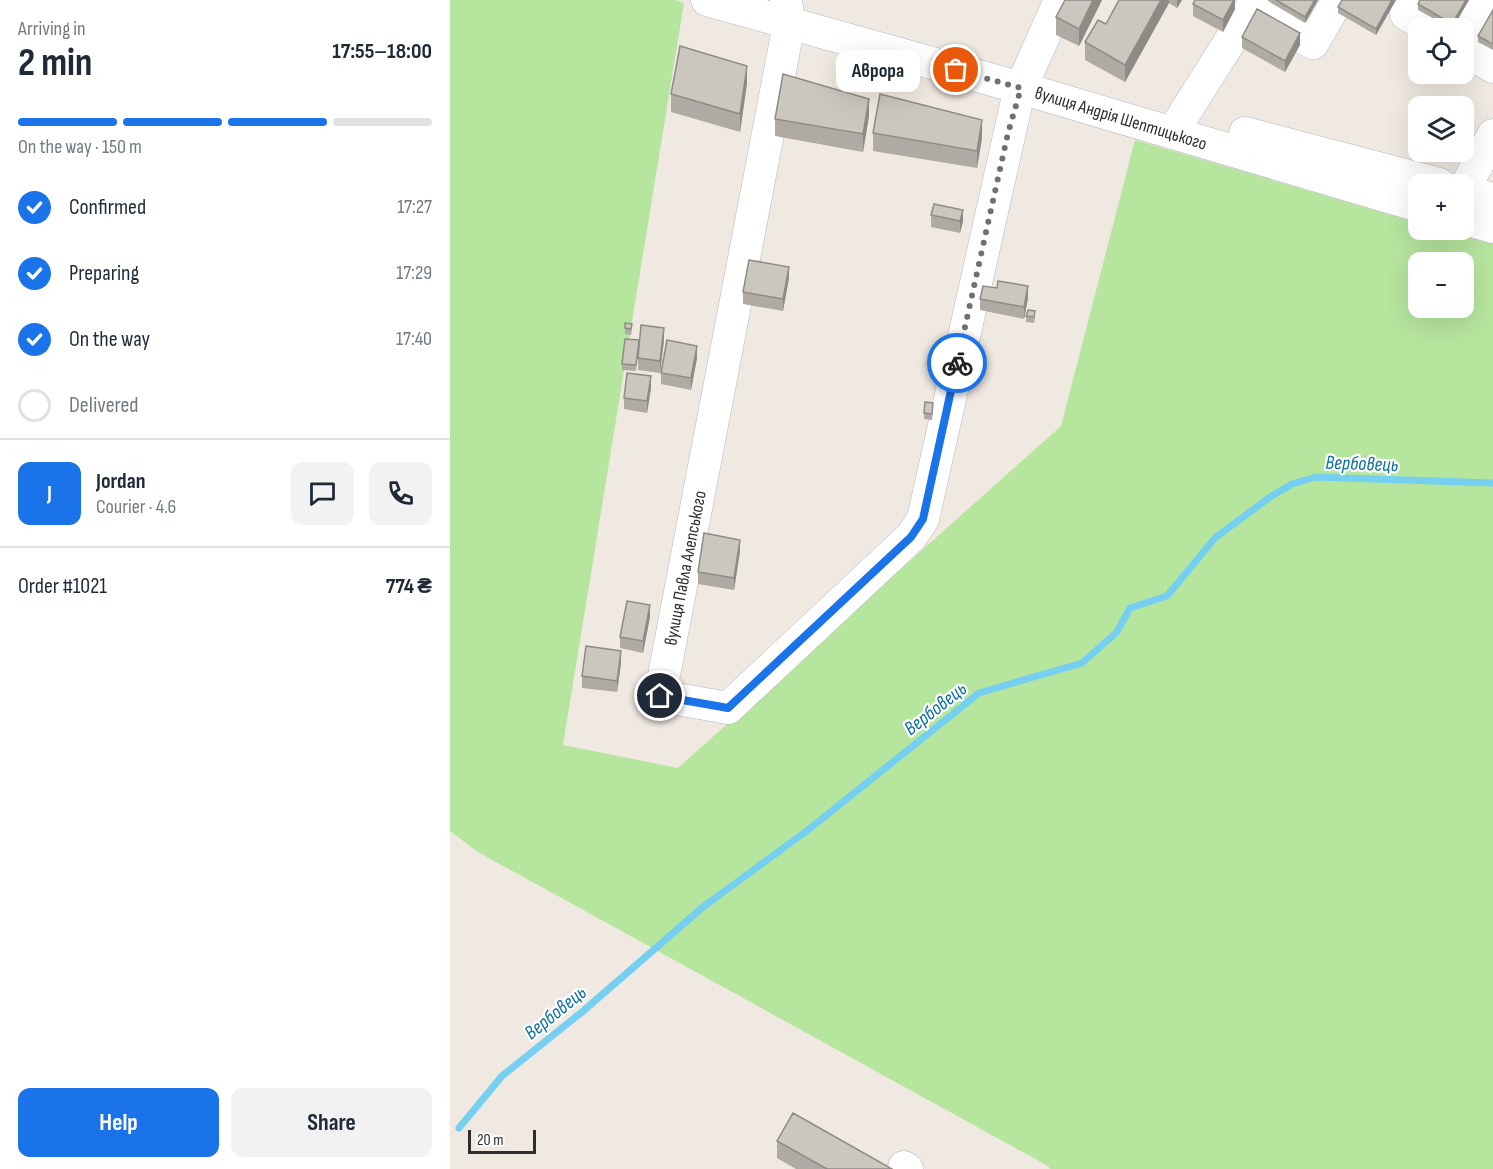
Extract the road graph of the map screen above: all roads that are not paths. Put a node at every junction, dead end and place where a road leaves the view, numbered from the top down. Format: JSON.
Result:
{"nodes":[{"id":1,"x":707,"y":0,"type":"edge"},
{"id":2,"x":1060,"y":0,"type":"edge"},
{"id":3,"x":1338,"y":0,"type":"edge"},
{"id":4,"x":1413,"y":0,"type":"edge"},
{"id":5,"x":1487,"y":0,"type":"edge"},
{"id":6,"x":1246,"y":4,"type":"edge"},
{"id":7,"x":744,"y":7,"type":"edge"},
{"id":8,"x":788,"y":12,"type":"edge"},
{"id":9,"x":1413,"y":18,"type":"edge"},
{"id":10,"x":1474,"y":23,"type":"edge"},
{"id":11,"x":1474,"y":56,"type":"edge"},
{"id":12,"x":1493,"y":67,"type":"edge"},
{"id":13,"x":1021,"y":88,"type":"junction"},
{"id":14,"x":1170,"y":123,"type":"junction"},
{"id":15,"x":1493,"y":135,"type":"edge"},
{"id":16,"x":1472,"y":174,"type":"edge"},
{"id":17,"x":1408,"y":177,"type":"edge"},
{"id":18,"x":1474,"y":193,"type":"edge"},
{"id":19,"x":1493,"y":199,"type":"edge"},
{"id":20,"x":1408,"y":202,"type":"edge"},
{"id":21,"x":1474,"y":221,"type":"edge"},
{"id":22,"x":1493,"y":226,"type":"edge"}],
"edges":[{"from":1,"to":7,"type":"street","name":"вулиця Андрія Шептицького"},
{"from":2,"to":13,"type":"street"},
{"from":3,"to":6,"type":"street"},
{"from":4,"to":9,"type":"street"},
{"from":5,"to":10,"type":"street"},
{"from":6,"to":14,"type":"street"},
{"from":7,"to":8,"type":"street","name":"вулиця Андрія Шептицького"},
{"from":8,"to":13,"type":"street","name":"вулиця Андрія Шептицького"},
{"from":8,"to":13,"type":"street","name":"вулиця Павла Алепського"},
{"from":11,"to":12,"type":"street"},
{"from":13,"to":14,"type":"street","name":"вулиця Андрія Шептицького"},
{"from":14,"to":17,"type":"street"},
{"from":14,"to":20,"type":"street","name":"вулиця Андрія Шептицького"},
{"from":15,"to":16,"type":"street"},
{"from":18,"to":19,"type":"street"},
{"from":21,"to":22,"type":"street"}]}
